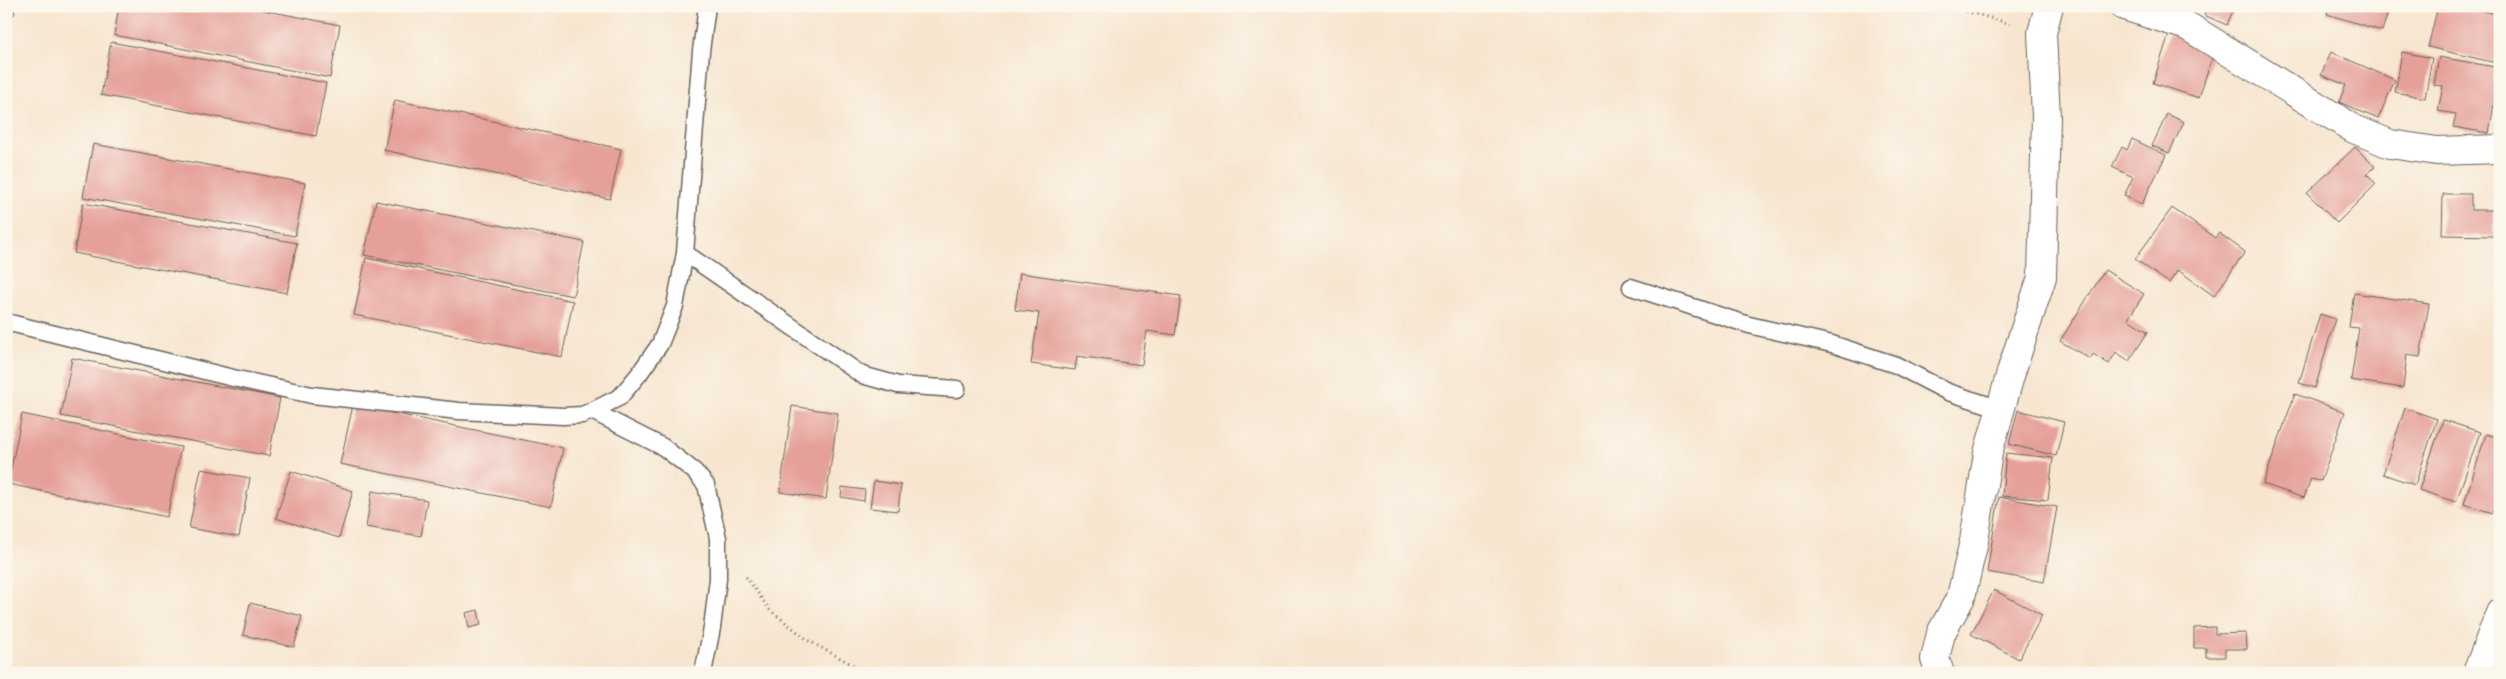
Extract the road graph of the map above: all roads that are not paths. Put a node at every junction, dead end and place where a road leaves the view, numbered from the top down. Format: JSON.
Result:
{"nodes":[{"id":1,"x":707,"y":6,"type":"edge"},
{"id":2,"x":2049,"y":6,"type":"edge"},
{"id":3,"x":2124,"y":6,"type":"edge"},
{"id":4,"x":2500,"y":149,"type":"edge"},
{"id":5,"x":685,"y":253,"type":"junction"},
{"id":6,"x":1631,"y":287,"type":"dead end"},
{"id":7,"x":6,"y":322,"type":"edge"},
{"id":8,"x":957,"y":389,"type":"dead end"},
{"id":9,"x":2000,"y":409,"type":"junction"},
{"id":10,"x":592,"y":411,"type":"junction"},
{"id":11,"x":2500,"y":613,"type":"edge"},
{"id":12,"x":703,"y":673,"type":"edge"},
{"id":13,"x":1940,"y":673,"type":"edge"},
{"id":14,"x":2477,"y":673,"type":"edge"}],
"edges":[{"from":1,"to":5,"type":"lane"},
{"from":2,"to":9,"type":"street"},
{"from":3,"to":4,"type":"street"},
{"from":5,"to":8,"type":"lane"},
{"from":5,"to":10,"type":"lane"},
{"from":6,"to":9,"type":"lane"},
{"from":7,"to":10,"type":"lane"},
{"from":9,"to":13,"type":"street"},
{"from":10,"to":12,"type":"lane"},
{"from":11,"to":14,"type":"street"}]}
